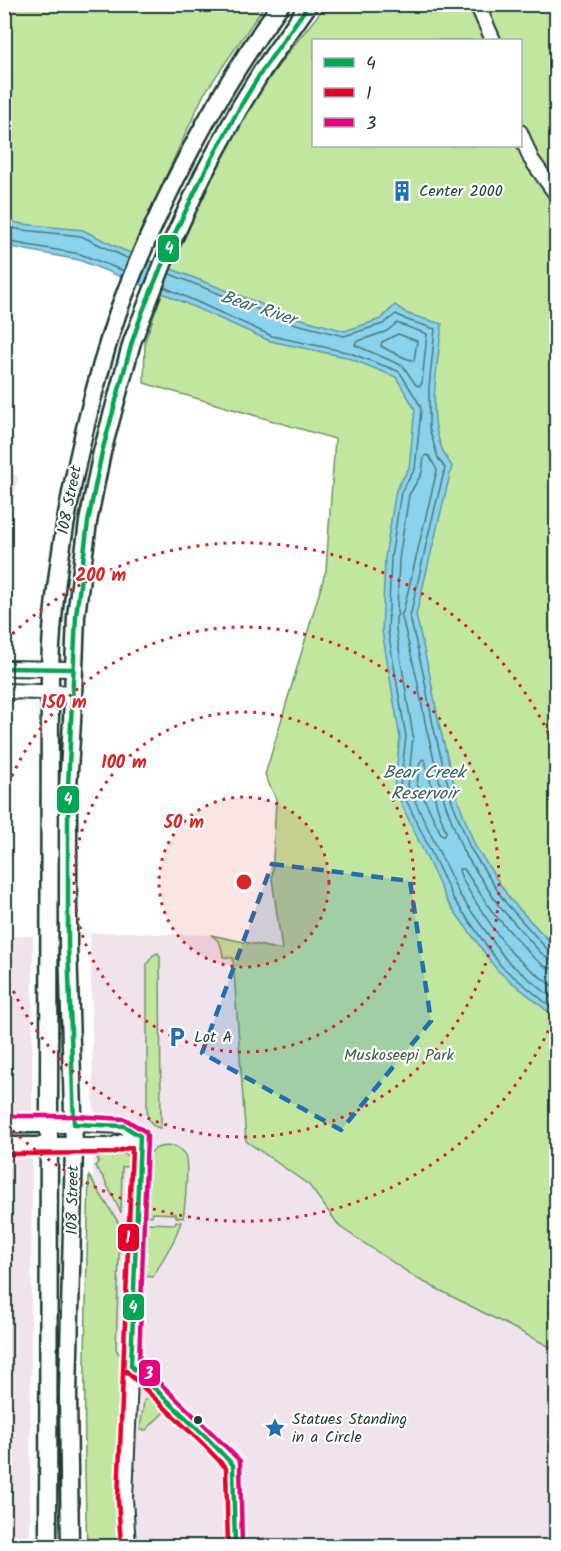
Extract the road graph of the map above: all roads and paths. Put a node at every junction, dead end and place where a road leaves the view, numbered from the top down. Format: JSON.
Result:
{"nodes":[{"id":1,"x":281,"y":4,"type":"edge"},
{"id":2,"x":309,"y":4,"type":"edge"},
{"id":3,"x":477,"y":4,"type":"edge"},
{"id":4,"x":493,"y":39,"type":"edge"},
{"id":5,"x":522,"y":137,"type":"edge"},
{"id":6,"x":556,"y":194,"type":"edge"},
{"id":7,"x":4,"y":668,"type":"edge"},
{"id":8,"x":50,"y":668,"type":"junction"},
{"id":9,"x":74,"y":669,"type":"junction"},
{"id":10,"x":4,"y":691,"type":"edge"},
{"id":11,"x":50,"y":692,"type":"junction"},
{"id":12,"x":72,"y":693,"type":"junction"},
{"id":13,"x":50,"y":1123,"type":"junction"},
{"id":14,"x":4,"y":1124,"type":"edge"},
{"id":15,"x":74,"y":1124,"type":"junction"},
{"id":16,"x":140,"y":1136,"type":"junction"},
{"id":17,"x":4,"y":1146,"type":"edge"},
{"id":18,"x":50,"y":1146,"type":"junction"},
{"id":19,"x":74,"y":1146,"type":"junction"},
{"id":20,"x":48,"y":1546,"type":"edge"},
{"id":21,"x":70,"y":1546,"type":"edge"},
{"id":22,"x":128,"y":1546,"type":"edge"}],
"edges":[{"from":1,"to":8,"type":"main road","name":"108 Street"},
{"from":2,"to":9,"type":"main road","name":"108 Street"},
{"from":3,"to":4,"type":"street"},
{"from":5,"to":6,"type":"street"},
{"from":7,"to":8,"type":"street"},
{"from":8,"to":9,"type":"street"},
{"from":8,"to":11,"type":"main road","name":"108 Street"},
{"from":9,"to":12,"type":"main road","name":"108 Street"},
{"from":10,"to":11,"type":"street"},
{"from":11,"to":12,"type":"street"},
{"from":11,"to":13,"type":"main road","name":"108 Street"},
{"from":12,"to":15,"type":"main road","name":"108 Street"},
{"from":13,"to":14,"type":"main road"},
{"from":13,"to":15,"type":"main road"},
{"from":13,"to":18,"type":"main road","name":"108 Street"},
{"from":15,"to":16,"type":"street"},
{"from":15,"to":19,"type":"main road","name":"108 Street"},
{"from":16,"to":19,"type":"street"},
{"from":16,"to":22,"type":"street"},
{"from":17,"to":18,"type":"main road"},
{"from":18,"to":19,"type":"main road"},
{"from":18,"to":20,"type":"main road","name":"108 Street"},
{"from":19,"to":21,"type":"main road","name":"108 Street"}]}
